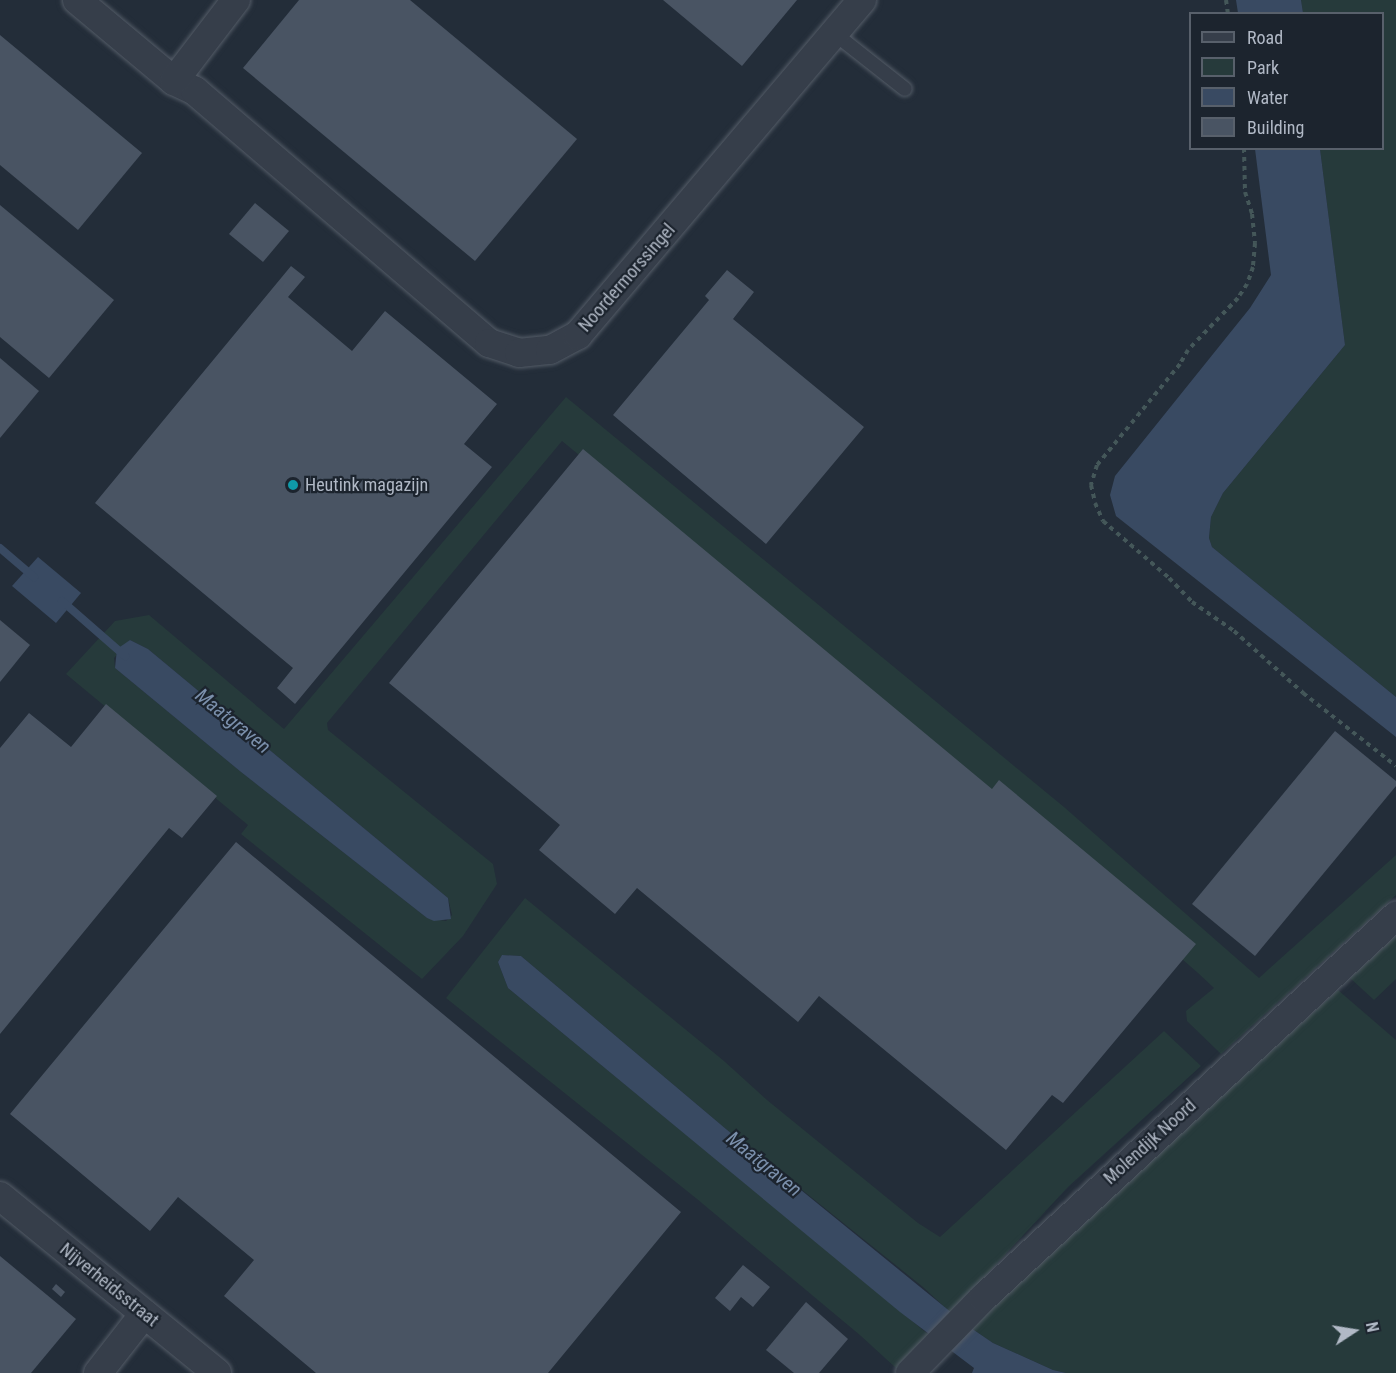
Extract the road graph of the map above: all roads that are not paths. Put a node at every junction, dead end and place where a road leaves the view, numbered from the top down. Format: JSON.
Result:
{"nodes":[{"id":1,"x":77,"y":0,"type":"edge"},
{"id":2,"x":236,"y":0,"type":"edge"},
{"id":3,"x":862,"y":0,"type":"edge"},
{"id":4,"x":834,"y":33,"type":"junction"},
{"id":5,"x":174,"y":81,"type":"junction"},
{"id":6,"x":905,"y":89,"type":"dead end"},
{"id":7,"x":1396,"y":916,"type":"edge"},
{"id":8,"x":0,"y":1196,"type":"edge"},
{"id":9,"x":144,"y":1314,"type":"junction"},
{"id":10,"x":98,"y":1373,"type":"edge"},
{"id":11,"x":218,"y":1373,"type":"edge"},
{"id":12,"x":910,"y":1373,"type":"edge"}],
"edges":[{"from":1,"to":5,"type":"street","name":"Noordermorssingel"},
{"from":2,"to":5,"type":"street"},
{"from":3,"to":4,"type":"street","name":"Noordermorssingel"},
{"from":4,"to":5,"type":"street","name":"Noordermorssingel"},
{"from":4,"to":6,"type":"lane"},
{"from":7,"to":12,"type":"street","name":"Molendijk Noord"},
{"from":8,"to":9,"type":"street","name":"Nijverheidsstraat"},
{"from":9,"to":10,"type":"street"},
{"from":9,"to":11,"type":"street","name":"Nijverheidsstraat"}]}
